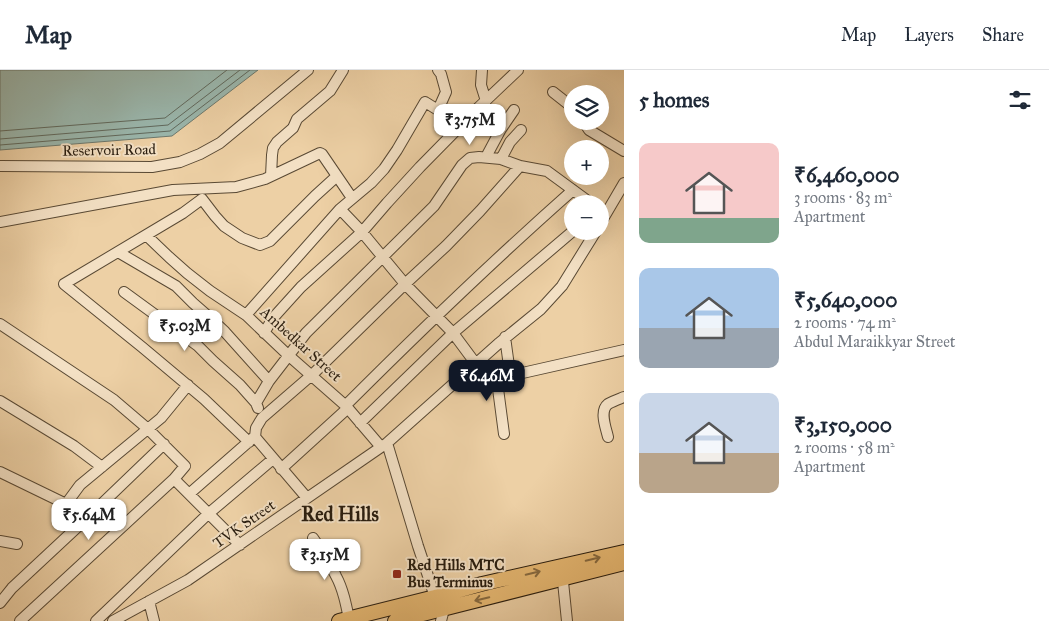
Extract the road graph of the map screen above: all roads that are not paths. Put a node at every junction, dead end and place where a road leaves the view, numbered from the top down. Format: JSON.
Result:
{"nodes":[{"id":1,"x":308,"y":70,"type":"edge"},
{"id":2,"x":343,"y":70,"type":"edge"},
{"id":3,"x":438,"y":70,"type":"edge"},
{"id":4,"x":482,"y":70,"type":"edge"},
{"id":5,"x":518,"y":70,"type":"edge"},
{"id":6,"x":553,"y":92,"type":"dead end"},
{"id":7,"x":486,"y":100,"type":"junction"},
{"id":8,"x":564,"y":101,"type":"edge"},
{"id":9,"x":438,"y":110,"type":"junction"},
{"id":10,"x":514,"y":110,"type":"dead end"},
{"id":11,"x":462,"y":125,"type":"junction"},
{"id":12,"x":521,"y":130,"type":"dead end"},
{"id":13,"x":589,"y":130,"type":"edge"},
{"id":14,"x":624,"y":151,"type":"edge"},
{"id":15,"x":486,"y":157,"type":"junction"},
{"id":16,"x":501,"y":159,"type":"junction"},
{"id":17,"x":0,"y":166,"type":"edge"},
{"id":18,"x":520,"y":166,"type":"junction"},
{"id":19,"x":271,"y":176,"type":"junction"},
{"id":20,"x":337,"y":176,"type":"junction"},
{"id":21,"x":624,"y":183,"type":"edge"},
{"id":22,"x":573,"y":190,"type":"junction"},
{"id":23,"x":580,"y":195,"type":"edge"},
{"id":24,"x":352,"y":198,"type":"junction"},
{"id":25,"x":609,"y":203,"type":"edge"},
{"id":26,"x":340,"y":208,"type":"junction"},
{"id":27,"x":0,"y":222,"type":"edge"},
{"id":28,"x":362,"y":232,"type":"junction"},
{"id":29,"x":146,"y":235,"type":"junction"},
{"id":30,"x":564,"y":239,"type":"edge"},
{"id":31,"x":590,"y":240,"type":"edge"},
{"id":32,"x":118,"y":252,"type":"junction"},
{"id":33,"x":383,"y":258,"type":"junction"},
{"id":34,"x":405,"y":284,"type":"junction"},
{"id":35,"x":124,"y":292,"type":"dead end"},
{"id":36,"x":246,"y":315,"type":"junction"},
{"id":37,"x":436,"y":316,"type":"junction"},
{"id":38,"x":0,"y":324,"type":"edge"},
{"id":39,"x":264,"y":333,"type":"junction"},
{"id":40,"x":453,"y":333,"type":"junction"},
{"id":41,"x":506,"y":337,"type":"junction"},
{"id":42,"x":624,"y":350,"type":"edge"},
{"id":43,"x":288,"y":356,"type":"junction"},
{"id":44,"x":480,"y":361,"type":"junction"},
{"id":45,"x":496,"y":366,"type":"junction"},
{"id":46,"x":512,"y":372,"type":"junction"},
{"id":47,"x":311,"y":375,"type":"junction"},
{"id":48,"x":269,"y":380,"type":"junction"},
{"id":49,"x":188,"y":385,"type":"junction"},
{"id":50,"x":624,"y":397,"type":"edge"},
{"id":51,"x":0,"y":401,"type":"edge"},
{"id":52,"x":256,"y":404,"type":"junction"},
{"id":53,"x":347,"y":406,"type":"junction"},
{"id":54,"x":262,"y":418,"type":"junction"},
{"id":55,"x":360,"y":423,"type":"junction"},
{"id":56,"x":148,"y":430,"type":"junction"},
{"id":57,"x":504,"y":434,"type":"dead end"},
{"id":58,"x":608,"y":437,"type":"dead end"},
{"id":59,"x":252,"y":439,"type":"junction"},
{"id":60,"x":164,"y":444,"type":"junction"},
{"id":61,"x":384,"y":445,"type":"junction"},
{"id":62,"x":273,"y":459,"type":"junction"},
{"id":63,"x":102,"y":466,"type":"junction"},
{"id":64,"x":281,"y":469,"type":"junction"},
{"id":65,"x":0,"y":472,"type":"edge"},
{"id":66,"x":174,"y":480,"type":"junction"},
{"id":67,"x":189,"y":494,"type":"junction"},
{"id":68,"x":307,"y":498,"type":"junction"},
{"id":69,"x":208,"y":514,"type":"junction"},
{"id":70,"x":313,"y":538,"type":"dead end"},
{"id":71,"x":0,"y":541,"type":"edge"},
{"id":72,"x":17,"y":544,"type":"dead end"},
{"id":73,"x":240,"y":545,"type":"junction"},
{"id":74,"x":624,"y":552,"type":"edge"},
{"id":75,"x":624,"y":563,"type":"edge"},
{"id":76,"x":562,"y":573,"type":"junction"},
{"id":77,"x":435,"y":597,"type":"junction"},
{"id":78,"x":150,"y":601,"type":"junction"},
{"id":79,"x":0,"y":603,"type":"edge"},
{"id":80,"x":443,"y":615,"type":"edge"},
{"id":81,"x":344,"y":620,"type":"edge"},
{"id":82,"x":20,"y":621,"type":"edge"},
{"id":83,"x":96,"y":621,"type":"edge"},
{"id":84,"x":113,"y":621,"type":"edge"},
{"id":85,"x":154,"y":621,"type":"edge"},
{"id":86,"x":395,"y":621,"type":"edge"},
{"id":87,"x":567,"y":621,"type":"edge"}],
"edges":[{"from":1,"to":17,"type":"street","name":"Reservoir Road"},
{"from":2,"to":19,"type":"street"},
{"from":3,"to":9,"type":"street"},
{"from":4,"to":7,"type":"street"},
{"from":5,"to":7,"type":"street"},
{"from":6,"to":8,"type":"street"},
{"from":7,"to":11,"type":"street"},
{"from":9,"to":11,"type":"street"},
{"from":9,"to":24,"type":"street"},
{"from":10,"to":15,"type":"street"},
{"from":11,"to":28,"type":"street"},
{"from":12,"to":16,"type":"street"},
{"from":13,"to":14,"type":"street"},
{"from":15,"to":16,"type":"street"},
{"from":15,"to":33,"type":"street"},
{"from":16,"to":18,"type":"street"},
{"from":18,"to":22,"type":"street"},
{"from":18,"to":34,"type":"street"},
{"from":19,"to":20,"type":"street"},
{"from":19,"to":27,"type":"street"},
{"from":20,"to":24,"type":"street"},
{"from":20,"to":29,"type":"street"},
{"from":21,"to":25,"type":"street"},
{"from":22,"to":23,"type":"street"},
{"from":22,"to":37,"type":"street"},
{"from":24,"to":26,"type":"street"},
{"from":26,"to":28,"type":"street"},
{"from":26,"to":36,"type":"street"},
{"from":28,"to":33,"type":"street"},
{"from":28,"to":39,"type":"street"},
{"from":29,"to":32,"type":"street"},
{"from":29,"to":36,"type":"street","name":"Ambedkar Street"},
{"from":30,"to":40,"type":"street"},
{"from":31,"to":41,"type":"street","name":"TVK Street"},
{"from":32,"to":48,"type":"street"},
{"from":32,"to":49,"type":"street"},
{"from":33,"to":34,"type":"street"},
{"from":33,"to":43,"type":"street"},
{"from":34,"to":37,"type":"street"},
{"from":34,"to":47,"type":"street"},
{"from":35,"to":52,"type":"street"},
{"from":36,"to":39,"type":"street","name":"Ambedkar Street"},
{"from":37,"to":40,"type":"street"},
{"from":37,"to":53,"type":"street"},
{"from":38,"to":56,"type":"street"},
{"from":39,"to":43,"type":"street","name":"Ambedkar Street"},
{"from":40,"to":44,"type":"street"},
{"from":40,"to":55,"type":"street"},
{"from":41,"to":44,"type":"street","name":"TVK Street"},
{"from":41,"to":46,"type":"street"},
{"from":42,"to":46,"type":"street"},
{"from":43,"to":47,"type":"street","name":"Ambedkar Street"},
{"from":43,"to":48,"type":"street"},
{"from":44,"to":45,"type":"street"},
{"from":44,"to":61,"type":"street","name":"TVK Street"},
{"from":45,"to":46,"type":"street"},
{"from":45,"to":57,"type":"street"},
{"from":47,"to":53,"type":"street","name":"Ambedkar Street"},
{"from":47,"to":54,"type":"street"},
{"from":48,"to":52,"type":"street"},
{"from":49,"to":56,"type":"street"},
{"from":49,"to":59,"type":"street"},
{"from":50,"to":58,"type":"street"},
{"from":51,"to":63,"type":"street"},
{"from":52,"to":54,"type":"street"},
{"from":53,"to":55,"type":"street","name":"Ambedkar Street"},
{"from":53,"to":64,"type":"street"},
{"from":54,"to":59,"type":"street"},
{"from":55,"to":61,"type":"street","name":"Ambedkar Street"},
{"from":56,"to":60,"type":"street"},
{"from":56,"to":63,"type":"street"},
{"from":59,"to":62,"type":"street"},
{"from":59,"to":67,"type":"street"},
{"from":60,"to":66,"type":"street"},
{"from":60,"to":79,"type":"street"},
{"from":61,"to":68,"type":"street","name":"TVK Street"},
{"from":61,"to":77,"type":"street"},
{"from":62,"to":64,"type":"street"},
{"from":62,"to":69,"type":"street"},
{"from":63,"to":65,"type":"street"},
{"from":64,"to":68,"type":"street"},
{"from":66,"to":67,"type":"street"},
{"from":66,"to":82,"type":"street"},
{"from":67,"to":69,"type":"street"},
{"from":68,"to":73,"type":"street","name":"TVK Street"},
{"from":69,"to":73,"type":"street"},
{"from":69,"to":83,"type":"street"},
{"from":70,"to":81,"type":"street"},
{"from":71,"to":72,"type":"street"},
{"from":73,"to":78,"type":"street","name":"TVK Street"},
{"from":76,"to":74,"type":"main road","one_way":true},
{"from":75,"to":76,"type":"main road"},
{"from":77,"to":76,"type":"main road","one_way":true},
{"from":76,"to":80,"type":"main road","one_way":true},
{"from":76,"to":87,"type":"street"},
{"from":77,"to":81,"type":"main road"},
{"from":78,"to":84,"type":"street","name":"TVK Street"},
{"from":78,"to":85,"type":"street"},
{"from":80,"to":86,"type":"main road"}]}
